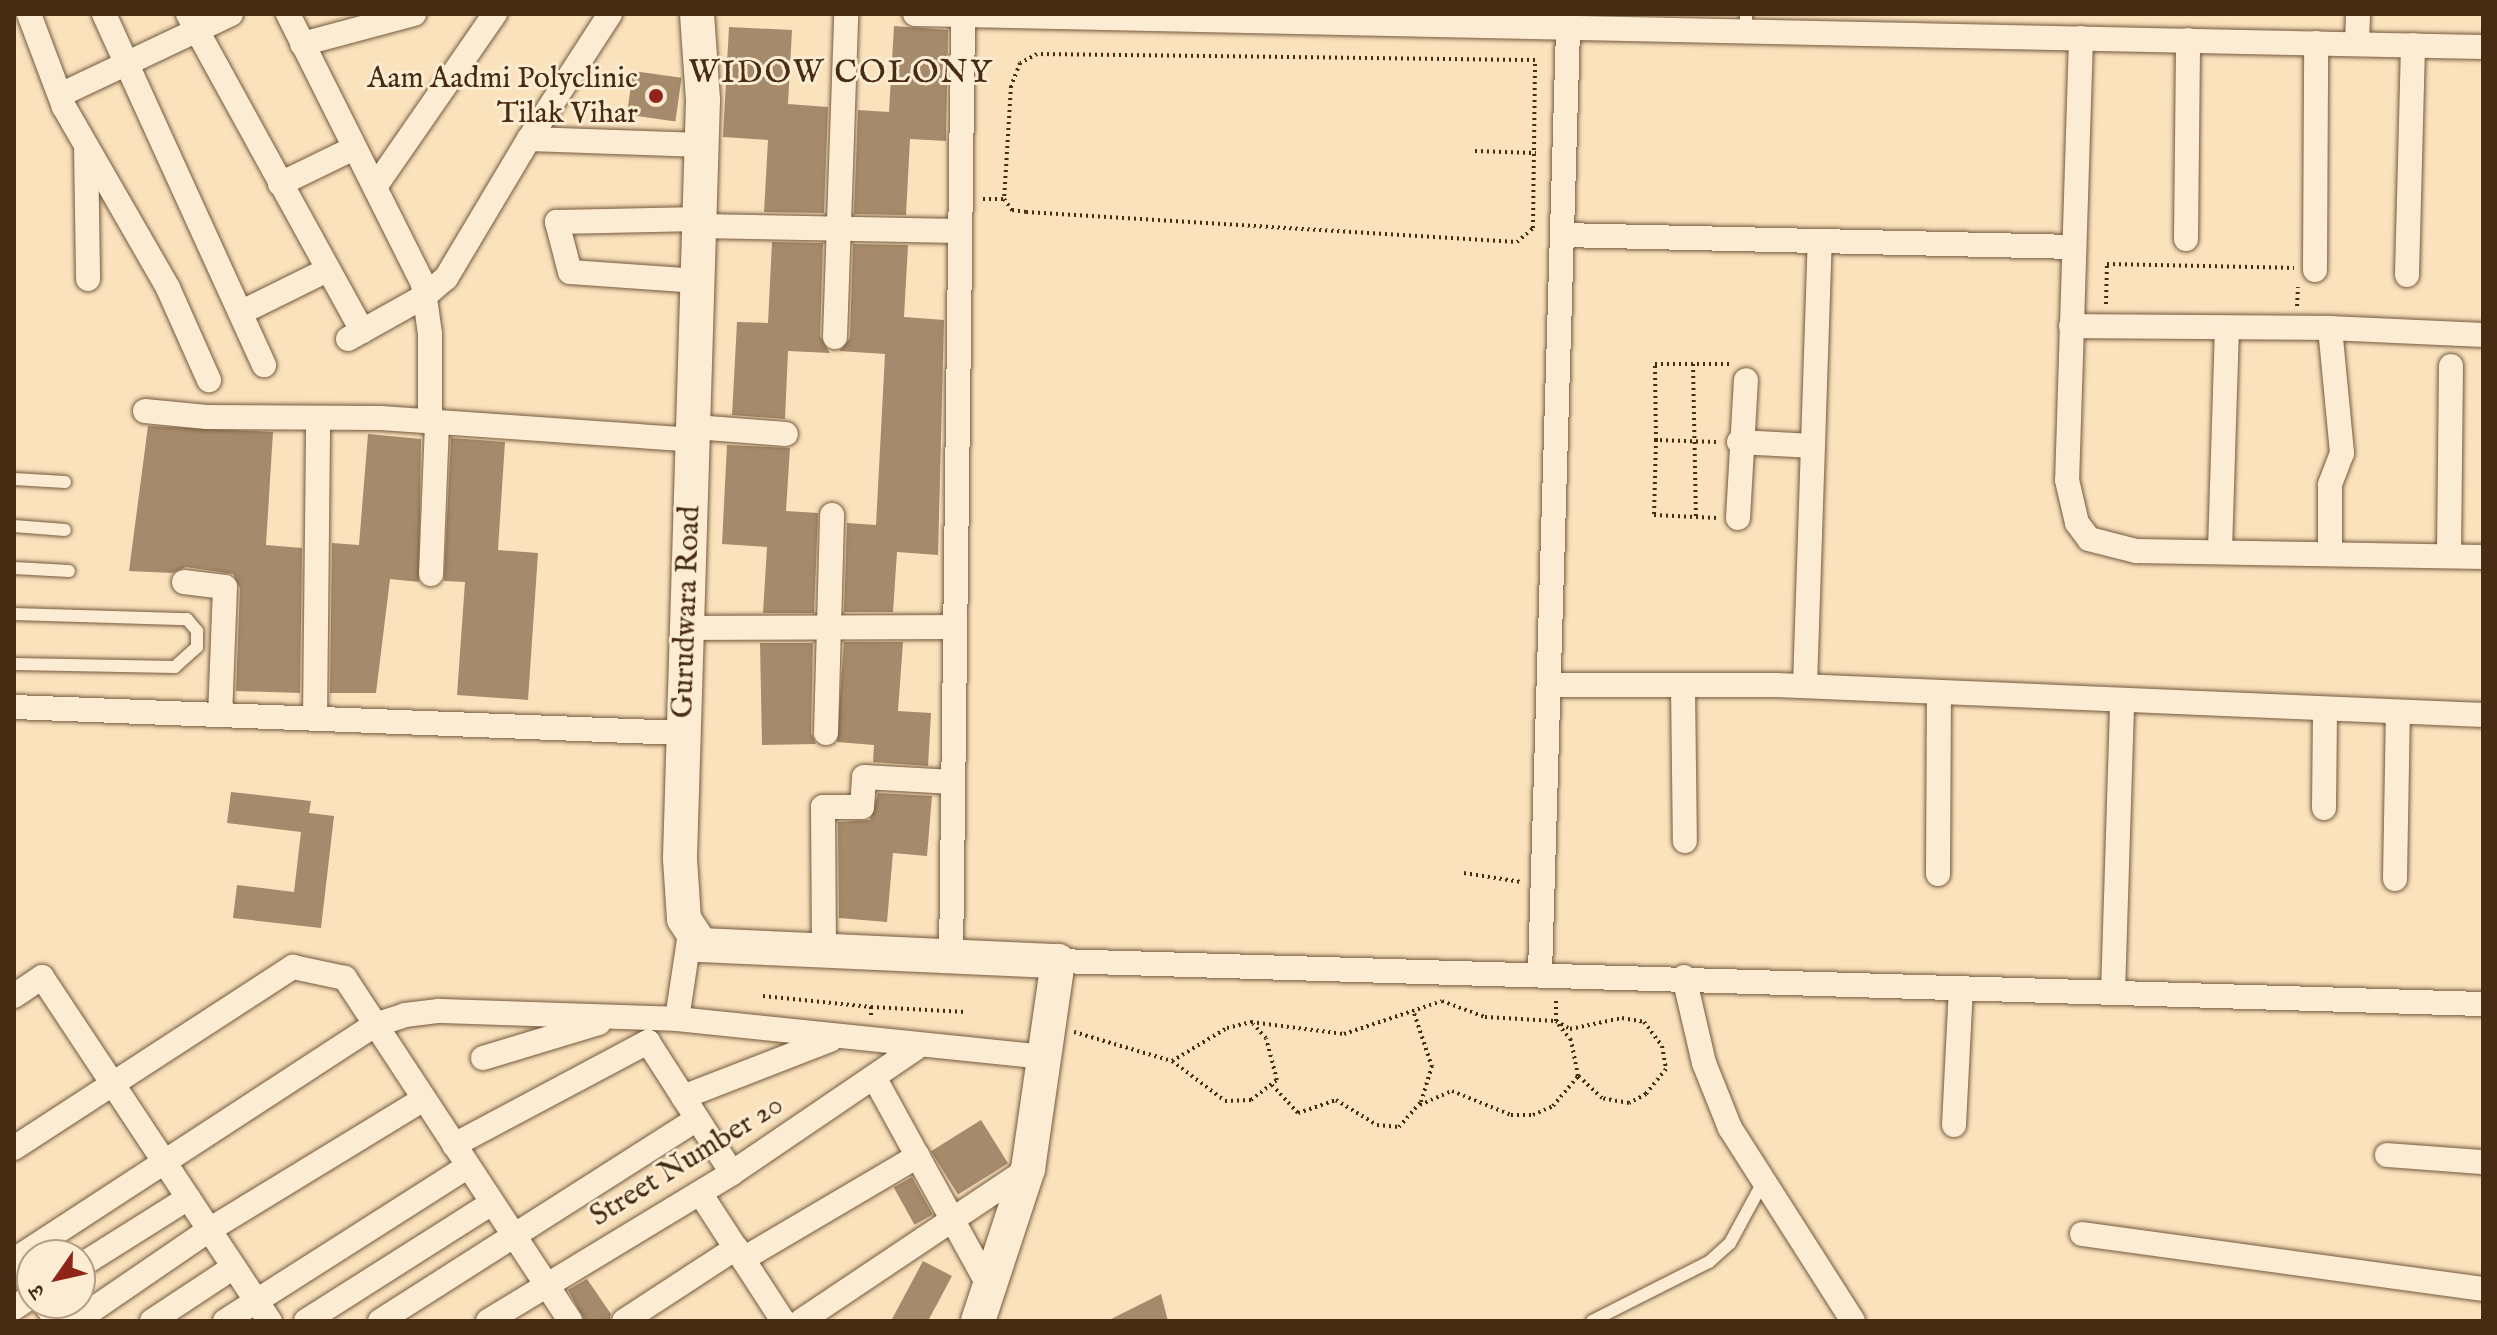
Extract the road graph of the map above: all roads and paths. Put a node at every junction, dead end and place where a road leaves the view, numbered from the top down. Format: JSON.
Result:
{"nodes":[{"id":1,"x":29,"y":14,"type":"edge"},
{"id":2,"x":104,"y":14,"type":"edge"},
{"id":3,"x":231,"y":14,"type":"edge"},
{"id":4,"x":288,"y":14,"type":"edge"},
{"id":5,"x":414,"y":14,"type":"edge"},
{"id":6,"x":495,"y":14,"type":"edge"},
{"id":7,"x":610,"y":14,"type":"edge"},
{"id":8,"x":697,"y":14,"type":"edge"},
{"id":9,"x":846,"y":14,"type":"edge"},
{"id":10,"x":915,"y":14,"type":"edge"},
{"id":11,"x":2358,"y":14,"type":"edge"},
{"id":12,"x":963,"y":15,"type":"edge"},
{"id":13,"x":1261,"y":16,"type":"edge"},
{"id":14,"x":1172,"y":17,"type":"edge"},
{"id":15,"x":1531,"y":20,"type":"edge"},
{"id":16,"x":192,"y":22,"type":"edge"},
{"id":17,"x":1746,"y":22,"type":"edge"},
{"id":18,"x":2035,"y":26,"type":"edge"},
{"id":19,"x":1568,"y":27,"type":"junction"},
{"id":20,"x":2081,"y":38,"type":"junction"},
{"id":21,"x":2188,"y":40,"type":"junction"},
{"id":22,"x":2316,"y":43,"type":"junction"},
{"id":23,"x":302,"y":44,"type":"junction"},
{"id":24,"x":2357,"y":44,"type":"junction"},
{"id":25,"x":2413,"y":45,"type":"junction"},
{"id":26,"x":2483,"y":47,"type":"edge"},
{"id":27,"x":125,"y":64,"type":"junction"},
{"id":28,"x":60,"y":95,"type":"junction"},
{"id":29,"x":529,"y":139,"type":"junction"},
{"id":30,"x":85,"y":144,"type":"junction"},
{"id":31,"x":702,"y":145,"type":"junction"},
{"id":32,"x":354,"y":148,"type":"junction"},
{"id":33,"x":1475,"y":151,"type":"dead end"},
{"id":34,"x":1536,"y":153,"type":"junction"},
{"id":35,"x":280,"y":184,"type":"junction"},
{"id":36,"x":375,"y":187,"type":"junction"},
{"id":37,"x":960,"y":199,"type":"junction"},
{"id":38,"x":1004,"y":199,"type":"junction"},
{"id":39,"x":700,"y":223,"type":"junction"},
{"id":40,"x":838,"y":229,"type":"junction"},
{"id":41,"x":960,"y":231,"type":"junction"},
{"id":42,"x":1562,"y":235,"type":"junction"},
{"id":43,"x":2186,"y":239,"type":"dead end"},
{"id":44,"x":1820,"y":241,"type":"junction"},
{"id":45,"x":2074,"y":247,"type":"junction"},
{"id":46,"x":327,"y":270,"type":"junction"},
{"id":47,"x":2407,"y":275,"type":"dead end"},
{"id":48,"x":88,"y":279,"type":"dead end"},
{"id":49,"x":2306,"y":279,"type":"junction"},
{"id":50,"x":698,"y":281,"type":"junction"},
{"id":51,"x":425,"y":296,"type":"junction"},
{"id":52,"x":2122,"y":306,"type":"dead end"},
{"id":53,"x":2281,"y":310,"type":"dead end"},
{"id":54,"x":242,"y":312,"type":"junction"},
{"id":55,"x":2071,"y":326,"type":"junction"},
{"id":56,"x":2330,"y":328,"type":"junction"},
{"id":57,"x":2227,"y":330,"type":"junction"},
{"id":58,"x":2483,"y":335,"type":"edge"},
{"id":59,"x":835,"y":337,"type":"dead end"},
{"id":60,"x":1693,"y":364,"type":"junction"},
{"id":61,"x":264,"y":365,"type":"dead end"},
{"id":62,"x":2451,"y":366,"type":"dead end"},
{"id":63,"x":1804,"y":368,"type":"dead end"},
{"id":64,"x":1741,"y":372,"type":"joint"},
{"id":65,"x":209,"y":380,"type":"dead end"},
{"id":66,"x":145,"y":411,"type":"dead end"},
{"id":67,"x":318,"y":418,"type":"junction"},
{"id":68,"x":433,"y":421,"type":"junction"},
{"id":69,"x":695,"y":434,"type":"junction"},
{"id":70,"x":786,"y":434,"type":"dead end"},
{"id":71,"x":1656,"y":440,"type":"junction"},
{"id":72,"x":1692,"y":441,"type":"junction"},
{"id":73,"x":1742,"y":442,"type":"junction"},
{"id":74,"x":1805,"y":446,"type":"junction"},
{"id":75,"x":14,"y":479,"type":"edge"},
{"id":76,"x":65,"y":482,"type":"dead end"},
{"id":77,"x":832,"y":515,"type":"dead end"},
{"id":78,"x":1696,"y":517,"type":"junction"},
{"id":79,"x":1732,"y":518,"type":"joint"},
{"id":80,"x":14,"y":526,"type":"edge"},
{"id":81,"x":1796,"y":527,"type":"dead end"},
{"id":82,"x":65,"y":530,"type":"dead end"},
{"id":83,"x":2220,"y":550,"type":"junction"},
{"id":84,"x":2330,"y":552,"type":"junction"},
{"id":85,"x":2449,"y":555,"type":"junction"},
{"id":86,"x":2483,"y":557,"type":"edge"},
{"id":87,"x":14,"y":568,"type":"edge"},
{"id":88,"x":69,"y":571,"type":"dead end"},
{"id":89,"x":431,"y":574,"type":"dead end"},
{"id":90,"x":184,"y":582,"type":"dead end"},
{"id":91,"x":14,"y":614,"type":"edge"},
{"id":92,"x":955,"y":627,"type":"junction"},
{"id":93,"x":687,"y":628,"type":"junction"},
{"id":94,"x":829,"y":628,"type":"junction"},
{"id":95,"x":14,"y":664,"type":"edge"},
{"id":96,"x":1549,"y":685,"type":"junction"},
{"id":97,"x":1805,"y":686,"type":"junction"},
{"id":98,"x":1683,"y":687,"type":"junction"},
{"id":99,"x":1939,"y":692,"type":"junction"},
{"id":100,"x":2122,"y":700,"type":"junction"},
{"id":101,"x":14,"y":707,"type":"edge"},
{"id":102,"x":2325,"y":709,"type":"junction"},
{"id":103,"x":2398,"y":712,"type":"junction"},
{"id":104,"x":220,"y":715,"type":"junction"},
{"id":105,"x":2483,"y":715,"type":"edge"},
{"id":106,"x":315,"y":719,"type":"junction"},
{"id":107,"x":683,"y":733,"type":"junction"},
{"id":108,"x":826,"y":733,"type":"dead end"},
{"id":109,"x":953,"y":782,"type":"junction"},
{"id":110,"x":2324,"y":808,"type":"dead end"},
{"id":111,"x":1685,"y":841,"type":"dead end"},
{"id":112,"x":1464,"y":873,"type":"dead end"},
{"id":113,"x":1938,"y":874,"type":"dead end"},
{"id":114,"x":2395,"y":879,"type":"dead end"},
{"id":115,"x":1543,"y":885,"type":"junction"},
{"id":116,"x":690,"y":933,"type":"junction"},
{"id":117,"x":824,"y":952,"type":"junction"},
{"id":118,"x":951,"y":959,"type":"junction"},
{"id":119,"x":1058,"y":961,"type":"junction"},
{"id":120,"x":1548,"y":973,"type":"junction"},
{"id":121,"x":1684,"y":977,"type":"junction"},
{"id":122,"x":1961,"y":988,"type":"junction"},
{"id":123,"x":2113,"y":993,"type":"junction"},
{"id":124,"x":14,"y":996,"type":"edge"},
{"id":125,"x":763,"y":996,"type":"dead end"},
{"id":126,"x":2483,"y":1004,"type":"edge"},
{"id":127,"x":871,"y":1007,"type":"junction"},
{"id":128,"x":1413,"y":1010,"type":"junction"},
{"id":129,"x":966,"y":1012,"type":"dead end"},
{"id":130,"x":621,"y":1017,"type":"junction"},
{"id":131,"x":677,"y":1019,"type":"junction"},
{"id":132,"x":1556,"y":1021,"type":"junction"},
{"id":133,"x":1251,"y":1022,"type":"junction"},
{"id":134,"x":375,"y":1025,"type":"junction"},
{"id":135,"x":834,"y":1038,"type":"junction"},
{"id":136,"x":1048,"y":1041,"type":"junction"},
{"id":137,"x":870,"y":1042,"type":"junction"},
{"id":138,"x":916,"y":1048,"type":"junction"},
{"id":139,"x":483,"y":1058,"type":"dead end"},
{"id":140,"x":1172,"y":1061,"type":"junction"},
{"id":141,"x":1578,"y":1076,"type":"junction"},
{"id":142,"x":874,"y":1077,"type":"junction"},
{"id":143,"x":113,"y":1084,"type":"junction"},
{"id":144,"x":1272,"y":1085,"type":"junction"},
{"id":145,"x":683,"y":1097,"type":"junction"},
{"id":146,"x":424,"y":1099,"type":"junction"},
{"id":147,"x":1418,"y":1106,"type":"junction"},
{"id":148,"x":697,"y":1119,"type":"junction"},
{"id":149,"x":1954,"y":1125,"type":"dead end"},
{"id":150,"x":454,"y":1145,"type":"junction"},
{"id":151,"x":14,"y":1148,"type":"edge"},
{"id":152,"x":2387,"y":1155,"type":"dead end"},
{"id":153,"x":918,"y":1156,"type":"junction"},
{"id":154,"x":165,"y":1162,"type":"junction"},
{"id":155,"x":2483,"y":1162,"type":"edge"},
{"id":156,"x":468,"y":1166,"type":"junction"},
{"id":157,"x":1028,"y":1169,"type":"junction"},
{"id":158,"x":732,"y":1173,"type":"junction"},
{"id":159,"x":1763,"y":1182,"type":"junction"},
{"id":160,"x":700,"y":1193,"type":"junction"},
{"id":161,"x":188,"y":1198,"type":"junction"},
{"id":162,"x":492,"y":1203,"type":"junction"},
{"id":163,"x":954,"y":1218,"type":"junction"},
{"id":164,"x":209,"y":1230,"type":"junction"},
{"id":165,"x":513,"y":1234,"type":"junction"},
{"id":166,"x":2082,"y":1234,"type":"dead end"},
{"id":167,"x":739,"y":1254,"type":"junction"},
{"id":168,"x":96,"y":1256,"type":"edge"},
{"id":169,"x":14,"y":1260,"type":"edge"},
{"id":170,"x":234,"y":1267,"type":"junction"},
{"id":171,"x":545,"y":1284,"type":"junction"},
{"id":172,"x":990,"y":1288,"type":"junction"},
{"id":173,"x":2483,"y":1289,"type":"edge"},
{"id":174,"x":263,"y":1311,"type":"edge"},
{"id":175,"x":76,"y":1321,"type":"edge"},
{"id":176,"x":152,"y":1321,"type":"edge"},
{"id":177,"x":225,"y":1321,"type":"edge"},
{"id":178,"x":306,"y":1321,"type":"edge"},
{"id":179,"x":380,"y":1321,"type":"edge"},
{"id":180,"x":488,"y":1321,"type":"edge"},
{"id":181,"x":570,"y":1321,"type":"edge"},
{"id":182,"x":624,"y":1321,"type":"edge"},
{"id":183,"x":783,"y":1321,"type":"edge"},
{"id":184,"x":801,"y":1321,"type":"edge"},
{"id":185,"x":978,"y":1321,"type":"edge"},
{"id":186,"x":1592,"y":1321,"type":"edge"},
{"id":187,"x":1853,"y":1321,"type":"edge"}],
"edges":[{"from":1,"to":28,"type":"street"},
{"from":2,"to":27,"type":"street"},
{"from":3,"to":16,"type":"street"},
{"from":4,"to":23,"type":"street"},
{"from":5,"to":23,"type":"street"},
{"from":6,"to":36,"type":"street"},
{"from":7,"to":29,"type":"street"},
{"from":8,"to":31,"type":"street","name":"Gurudwara Road"},
{"from":9,"to":40,"type":"street"},
{"from":10,"to":12,"type":"street"},
{"from":11,"to":24,"type":"street"},
{"from":12,"to":14,"type":"street"},
{"from":12,"to":37,"type":"street"},
{"from":13,"to":14,"type":"street"},
{"from":13,"to":15,"type":"street"},
{"from":15,"to":19,"type":"street"},
{"from":16,"to":27,"type":"street"},
{"from":16,"to":35,"type":"street"},
{"from":17,"to":18,"type":"street"},
{"from":17,"to":19,"type":"street"},
{"from":18,"to":20,"type":"street"},
{"from":19,"to":42,"type":"street"},
{"from":20,"to":21,"type":"street"},
{"from":20,"to":45,"type":"street"},
{"from":21,"to":22,"type":"street"},
{"from":21,"to":43,"type":"street"},
{"from":22,"to":24,"type":"street"},
{"from":22,"to":49,"type":"street"},
{"from":23,"to":32,"type":"street"},
{"from":24,"to":25,"type":"street"},
{"from":25,"to":26,"type":"street"},
{"from":25,"to":47,"type":"street"},
{"from":27,"to":28,"type":"street"},
{"from":27,"to":54,"type":"street"},
{"from":28,"to":30,"type":"street"},
{"from":29,"to":31,"type":"street"},
{"from":29,"to":51,"type":"street"},
{"from":30,"to":48,"type":"street"},
{"from":30,"to":65,"type":"street"},
{"from":31,"to":39,"type":"street","name":"Gurudwara Road"},
{"from":32,"to":35,"type":"street"},
{"from":32,"to":36,"type":"street"},
{"from":33,"to":34,"type":"path"},
{"from":34,"to":38,"type":"path"},
{"from":34,"to":38,"type":"path"},
{"from":35,"to":46,"type":"street"},
{"from":36,"to":51,"type":"street"},
{"from":37,"to":38,"type":"path"},
{"from":37,"to":41,"type":"street"},
{"from":39,"to":40,"type":"street"},
{"from":39,"to":50,"type":"street","name":"Gurudwara Road"},
{"from":39,"to":50,"type":"street"},
{"from":40,"to":41,"type":"street"},
{"from":40,"to":59,"type":"street"},
{"from":41,"to":92,"type":"street"},
{"from":42,"to":44,"type":"street"},
{"from":42,"to":96,"type":"street"},
{"from":44,"to":45,"type":"street"},
{"from":44,"to":74,"type":"street"},
{"from":45,"to":55,"type":"street"},
{"from":46,"to":51,"type":"street"},
{"from":46,"to":54,"type":"street"},
{"from":49,"to":52,"type":"path"},
{"from":49,"to":53,"type":"path"},
{"from":50,"to":69,"type":"street","name":"Gurudwara Road"},
{"from":51,"to":68,"type":"street"},
{"from":54,"to":61,"type":"street"},
{"from":55,"to":57,"type":"street"},
{"from":55,"to":83,"type":"street"},
{"from":56,"to":57,"type":"street"},
{"from":56,"to":58,"type":"street"},
{"from":56,"to":84,"type":"street"},
{"from":57,"to":83,"type":"street"},
{"from":60,"to":64,"type":"path"},
{"from":60,"to":71,"type":"path"},
{"from":60,"to":72,"type":"path"},
{"from":62,"to":85,"type":"street"},
{"from":63,"to":74,"type":"street"},
{"from":64,"to":73,"type":"street"},
{"from":66,"to":67,"type":"street"},
{"from":67,"to":68,"type":"street"},
{"from":67,"to":106,"type":"street"},
{"from":68,"to":69,"type":"street"},
{"from":68,"to":89,"type":"street"},
{"from":69,"to":70,"type":"street"},
{"from":69,"to":93,"type":"street","name":"Gurudwara Road"},
{"from":71,"to":72,"type":"path"},
{"from":71,"to":78,"type":"path"},
{"from":72,"to":73,"type":"path"},
{"from":72,"to":78,"type":"path"},
{"from":73,"to":74,"type":"street"},
{"from":73,"to":79,"type":"street"},
{"from":74,"to":81,"type":"street"},
{"from":74,"to":97,"type":"street"},
{"from":75,"to":76,"type":"lane"},
{"from":77,"to":94,"type":"street"},
{"from":78,"to":79,"type":"path"},
{"from":80,"to":82,"type":"lane"},
{"from":83,"to":84,"type":"street"},
{"from":84,"to":85,"type":"street"},
{"from":85,"to":86,"type":"street"},
{"from":87,"to":88,"type":"lane"},
{"from":90,"to":104,"type":"street"},
{"from":91,"to":95,"type":"lane"},
{"from":92,"to":94,"type":"street"},
{"from":92,"to":109,"type":"street"},
{"from":93,"to":94,"type":"street"},
{"from":93,"to":107,"type":"street","name":"Gurudwara Road"},
{"from":94,"to":108,"type":"street"},
{"from":96,"to":98,"type":"street"},
{"from":96,"to":115,"type":"street"},
{"from":97,"to":98,"type":"street"},
{"from":97,"to":99,"type":"street"},
{"from":98,"to":111,"type":"street"},
{"from":99,"to":100,"type":"street"},
{"from":99,"to":113,"type":"street"},
{"from":100,"to":102,"type":"street"},
{"from":100,"to":123,"type":"street"},
{"from":101,"to":104,"type":"street","name":"Gurudwara Road"},
{"from":102,"to":103,"type":"street"},
{"from":102,"to":110,"type":"street"},
{"from":103,"to":105,"type":"street"},
{"from":103,"to":114,"type":"street"},
{"from":104,"to":106,"type":"street","name":"Gurudwara Road"},
{"from":106,"to":107,"type":"street","name":"Gurudwara Road"},
{"from":107,"to":116,"type":"street"},
{"from":109,"to":117,"type":"street"},
{"from":109,"to":118,"type":"street"},
{"from":112,"to":115,"type":"path"},
{"from":115,"to":120,"type":"street"},
{"from":116,"to":117,"type":"street"},
{"from":116,"to":131,"type":"street"},
{"from":117,"to":118,"type":"street"},
{"from":118,"to":119,"type":"street"},
{"from":119,"to":120,"type":"street"},
{"from":119,"to":136,"type":"street"},
{"from":120,"to":121,"type":"street"},
{"from":120,"to":132,"type":"path"},
{"from":121,"to":122,"type":"street"},
{"from":121,"to":159,"type":"street"},
{"from":122,"to":123,"type":"street"},
{"from":122,"to":149,"type":"street"},
{"from":123,"to":126,"type":"street"},
{"from":124,"to":143,"type":"street"},
{"from":125,"to":127,"type":"path"},
{"from":127,"to":129,"type":"path"},
{"from":127,"to":137,"type":"path"},
{"from":128,"to":132,"type":"path"},
{"from":128,"to":133,"type":"path"},
{"from":128,"to":147,"type":"path"},
{"from":130,"to":131,"type":"street"},
{"from":130,"to":134,"type":"street"},
{"from":130,"to":139,"type":"street"},
{"from":131,"to":135,"type":"street"},
{"from":132,"to":141,"type":"path"},
{"from":132,"to":141,"type":"path"},
{"from":133,"to":140,"type":"path"},
{"from":133,"to":144,"type":"path"},
{"from":134,"to":143,"type":"street"},
{"from":134,"to":146,"type":"street"},
{"from":134,"to":154,"type":"street"},
{"from":135,"to":137,"type":"street"},
{"from":135,"to":145,"type":"street"},
{"from":136,"to":138,"type":"street"},
{"from":136,"to":140,"type":"path"},
{"from":136,"to":157,"type":"street"},
{"from":137,"to":138,"type":"street"},
{"from":138,"to":142,"type":"street","name":"Street Number 20"},
{"from":140,"to":144,"type":"path"},
{"from":141,"to":147,"type":"path"},
{"from":142,"to":153,"type":"street"},
{"from":142,"to":158,"type":"street","name":"Street Number 20"},
{"from":143,"to":151,"type":"street"},
{"from":143,"to":154,"type":"street"},
{"from":144,"to":147,"type":"path"},
{"from":145,"to":148,"type":"street"},
{"from":145,"to":150,"type":"street"},
{"from":146,"to":150,"type":"street"},
{"from":146,"to":164,"type":"street"},
{"from":148,"to":158,"type":"street"},
{"from":148,"to":165,"type":"street"},
{"from":150,"to":156,"type":"street"},
{"from":152,"to":155,"type":"street"},
{"from":153,"to":163,"type":"street"},
{"from":153,"to":167,"type":"street"},
{"from":154,"to":161,"type":"street"},
{"from":154,"to":169,"type":"street"},
{"from":156,"to":162,"type":"street"},
{"from":156,"to":174,"type":"street"},
{"from":157,"to":163,"type":"street"},
{"from":157,"to":172,"type":"street"},
{"from":158,"to":160,"type":"street","name":"Street Number 20"},
{"from":159,"to":186,"type":"lane"},
{"from":159,"to":187,"type":"street"},
{"from":160,"to":167,"type":"street"},
{"from":160,"to":171,"type":"street","name":"Street Number 20"},
{"from":161,"to":164,"type":"street"},
{"from":161,"to":168,"type":"street"},
{"from":162,"to":165,"type":"street"},
{"from":162,"to":178,"type":"street"},
{"from":163,"to":172,"type":"street"},
{"from":163,"to":184,"type":"street"},
{"from":164,"to":170,"type":"street"},
{"from":164,"to":175,"type":"street"},
{"from":165,"to":171,"type":"street"},
{"from":165,"to":179,"type":"street"},
{"from":166,"to":173,"type":"street"},
{"from":167,"to":182,"type":"street"},
{"from":167,"to":183,"type":"street"},
{"from":170,"to":174,"type":"street"},
{"from":170,"to":176,"type":"street"},
{"from":171,"to":180,"type":"street","name":"Street Number 20"},
{"from":171,"to":181,"type":"street"},
{"from":172,"to":185,"type":"street"},
{"from":174,"to":177,"type":"street"}]}
